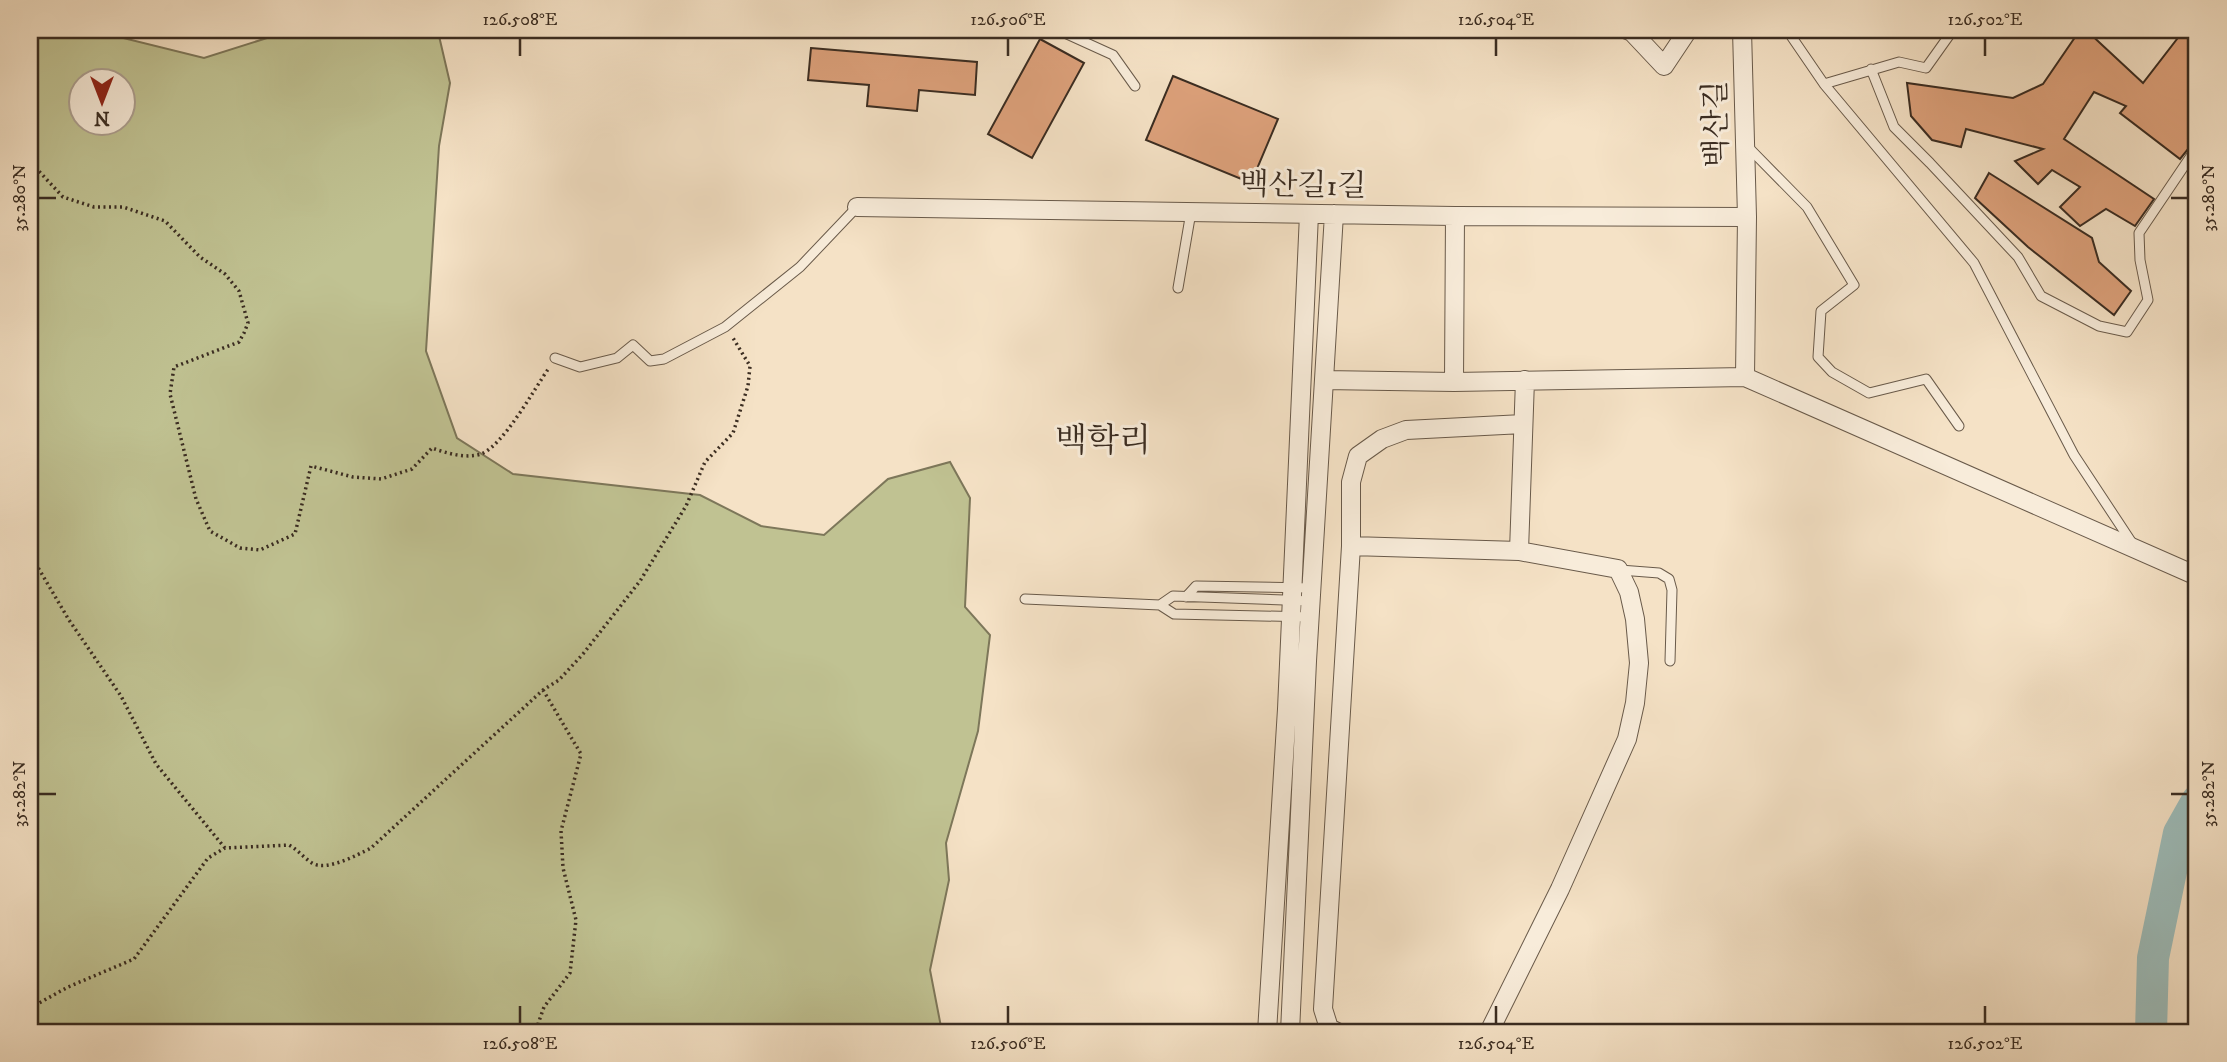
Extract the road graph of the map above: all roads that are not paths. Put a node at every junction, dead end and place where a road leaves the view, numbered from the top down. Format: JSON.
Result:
{"nodes":[{"id":1,"x":1058,"y":30,"type":"edge"},
{"id":2,"x":1627,"y":30,"type":"edge"},
{"id":3,"x":1688,"y":30,"type":"edge"},
{"id":4,"x":1742,"y":30,"type":"edge"},
{"id":5,"x":1787,"y":30,"type":"edge"},
{"id":6,"x":1953,"y":30,"type":"edge"},
{"id":7,"x":1871,"y":69,"type":"junction"},
{"id":8,"x":1824,"y":85,"type":"junction"},
{"id":9,"x":1135,"y":86,"type":"dead end"},
{"id":10,"x":1746,"y":145,"type":"junction"},
{"id":11,"x":2197,"y":147,"type":"edge"},
{"id":12,"x":857,"y":207,"type":"joint"},
{"id":13,"x":1191,"y":212,"type":"junction"},
{"id":14,"x":1309,"y":214,"type":"junction"},
{"id":15,"x":1334,"y":214,"type":"junction"},
{"id":16,"x":1455,"y":216,"type":"junction"},
{"id":17,"x":1747,"y":217,"type":"junction"},
{"id":18,"x":1178,"y":288,"type":"dead end"},
{"id":19,"x":555,"y":358,"type":"road end"},
{"id":20,"x":1745,"y":377,"type":"junction"},
{"id":21,"x":1324,"y":380,"type":"junction"},
{"id":22,"x":1525,"y":380,"type":"junction"},
{"id":23,"x":1454,"y":383,"type":"junction"},
{"id":24,"x":1523,"y":424,"type":"junction"},
{"id":25,"x":1959,"y":426,"type":"dead end"},
{"id":26,"x":1351,"y":546,"type":"junction"},
{"id":27,"x":2134,"y":547,"type":"junction"},
{"id":28,"x":1519,"y":551,"type":"junction"},
{"id":29,"x":1618,"y":569,"type":"junction"},
{"id":30,"x":2197,"y":576,"type":"edge"},
{"id":31,"x":1025,"y":599,"type":"dead end"},
{"id":32,"x":1291,"y":601,"type":"junction"},
{"id":33,"x":1311,"y":602,"type":"junction"},
{"id":34,"x":1160,"y":605,"type":"junction"},
{"id":35,"x":1670,"y":661,"type":"dead end"},
{"id":36,"x":1267,"y":1032,"type":"edge"},
{"id":37,"x":1290,"y":1032,"type":"edge"},
{"id":38,"x":1337,"y":1032,"type":"edge"},
{"id":39,"x":1489,"y":1032,"type":"edge"}],
"edges":[{"from":1,"to":9,"type":"lane"},
{"from":2,"to":3,"type":"street"},
{"from":4,"to":10,"type":"street","name":"백산길"},
{"from":5,"to":8,"type":"lane"},
{"from":6,"to":7,"type":"lane"},
{"from":7,"to":8,"type":"lane"},
{"from":7,"to":11,"type":"lane"},
{"from":8,"to":27,"type":"lane"},
{"from":10,"to":17,"type":"street","name":"백산길"},
{"from":10,"to":25,"type":"lane"},
{"from":12,"to":13,"type":"street","name":"백산길1길"},
{"from":12,"to":19,"type":"lane"},
{"from":13,"to":14,"type":"street","name":"백산길1길"},
{"from":13,"to":18,"type":"lane"},
{"from":14,"to":15,"type":"street","name":"백산길1길"},
{"from":14,"to":32,"type":"street"},
{"from":15,"to":16,"type":"street","name":"백산길1길"},
{"from":15,"to":21,"type":"street"},
{"from":16,"to":17,"type":"street","name":"백산길1길"},
{"from":16,"to":23,"type":"street"},
{"from":17,"to":20,"type":"street","name":"백산길"},
{"from":20,"to":22,"type":"street"},
{"from":20,"to":27,"type":"street"},
{"from":21,"to":23,"type":"street"},
{"from":21,"to":33,"type":"street"},
{"from":22,"to":23,"type":"street"},
{"from":22,"to":24,"type":"street"},
{"from":24,"to":26,"type":"street"},
{"from":24,"to":28,"type":"street"},
{"from":26,"to":28,"type":"street"},
{"from":26,"to":38,"type":"street"},
{"from":27,"to":30,"type":"street"},
{"from":28,"to":29,"type":"street"},
{"from":29,"to":35,"type":"lane"},
{"from":29,"to":39,"type":"street"},
{"from":31,"to":34,"type":"lane"},
{"from":32,"to":33,"type":"lane"},
{"from":32,"to":33,"type":"lane"},
{"from":32,"to":34,"type":"lane"},
{"from":32,"to":34,"type":"lane"},
{"from":32,"to":36,"type":"street"},
{"from":33,"to":37,"type":"street"}]}
